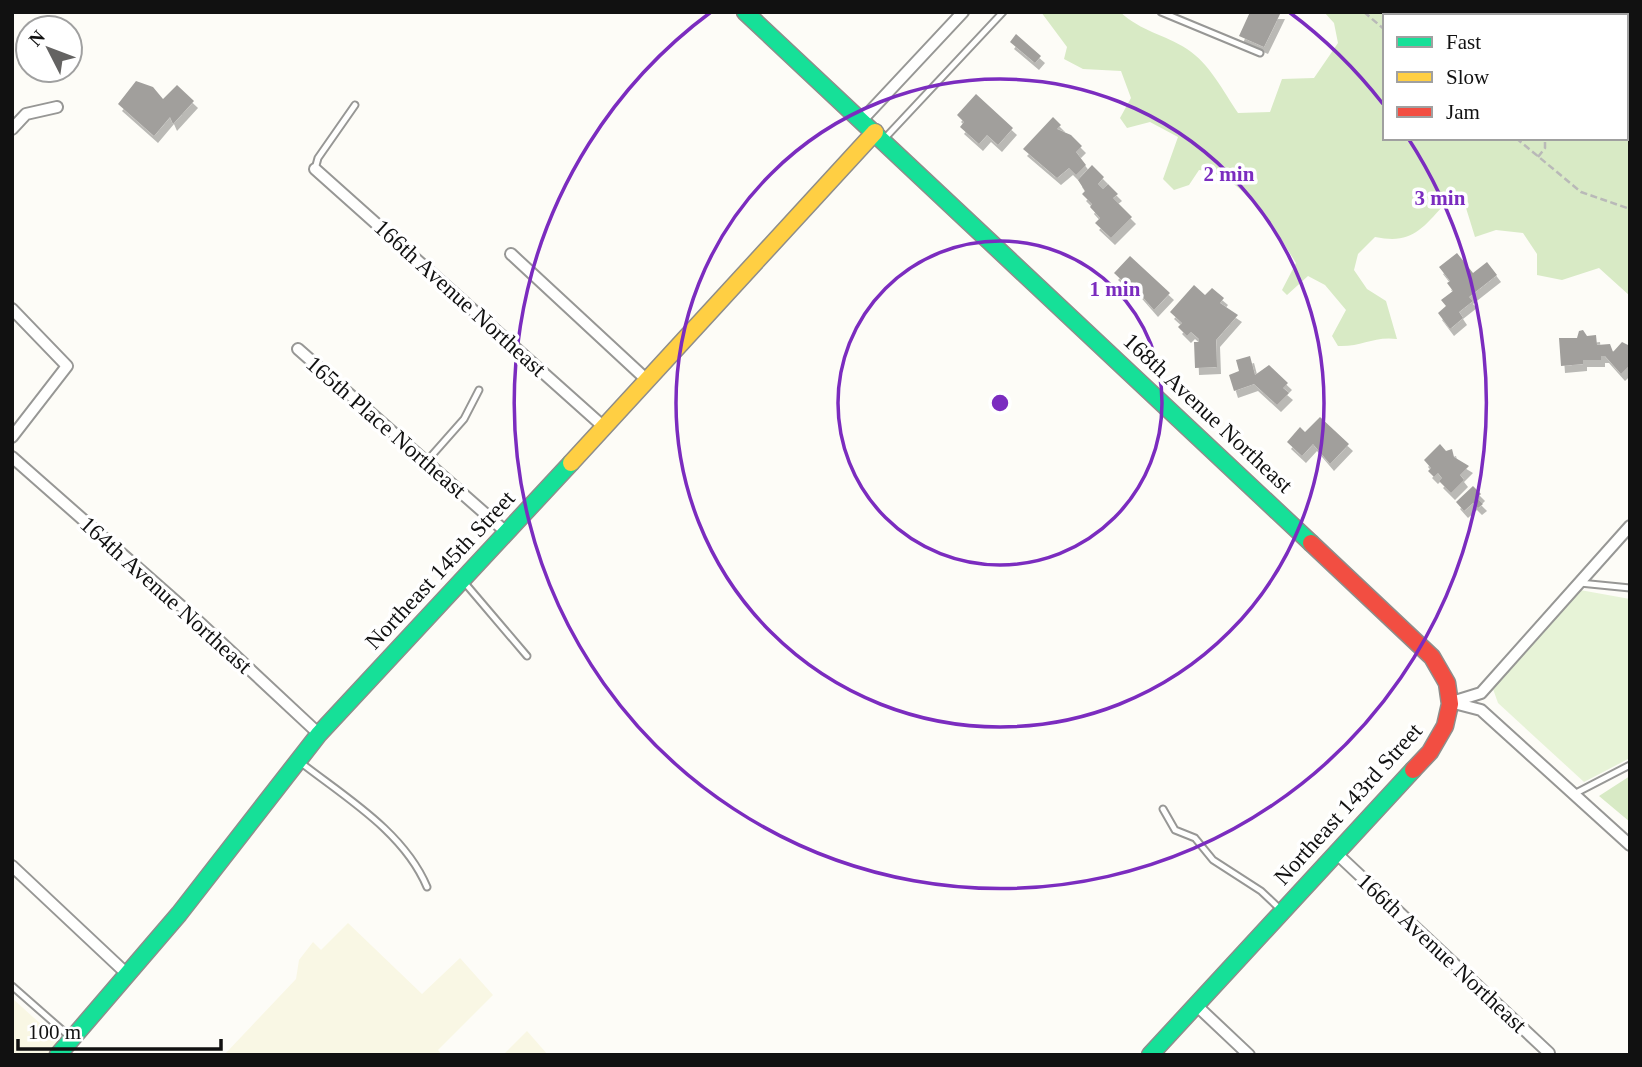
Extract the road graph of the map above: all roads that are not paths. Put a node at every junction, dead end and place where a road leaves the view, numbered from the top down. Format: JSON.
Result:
{"nodes":[{"id":1,"x":745,"y":12,"type":"edge"},
{"id":2,"x":963,"y":12,"type":"edge"},
{"id":3,"x":1003,"y":12,"type":"edge"},
{"id":4,"x":1161,"y":12,"type":"edge"},
{"id":5,"x":1260,"y":53,"type":"dead end"},
{"id":6,"x":355,"y":105,"type":"dead end"},
{"id":7,"x":57,"y":107,"type":"dead end"},
{"id":8,"x":862,"y":120,"type":"junction"},
{"id":9,"x":12,"y":129,"type":"edge"},
{"id":10,"x":880,"y":136,"type":"junction"},
{"id":11,"x":315,"y":169,"type":"joint"},
{"id":12,"x":511,"y":254,"type":"dead end"},
{"id":13,"x":12,"y":309,"type":"edge"},
{"id":14,"x":298,"y":349,"type":"dead end"},
{"id":15,"x":648,"y":381,"type":"junction"},
{"id":16,"x":479,"y":390,"type":"dead end"},
{"id":17,"x":605,"y":428,"type":"junction"},
{"id":18,"x":12,"y":437,"type":"edge"},
{"id":19,"x":12,"y":457,"type":"edge"},
{"id":20,"x":426,"y":462,"type":"junction"},
{"id":21,"x":1630,"y":526,"type":"edge"},
{"id":22,"x":506,"y":532,"type":"junction"},
{"id":23,"x":461,"y":580,"type":"junction"},
{"id":24,"x":1580,"y":583,"type":"junction"},
{"id":25,"x":1630,"y":588,"type":"edge"},
{"id":26,"x":527,"y":656,"type":"dead end"},
{"id":27,"x":1452,"y":702,"type":"junction"},
{"id":28,"x":319,"y":734,"type":"junction"},
{"id":29,"x":298,"y":760,"type":"junction"},
{"id":30,"x":1630,"y":765,"type":"edge"},
{"id":31,"x":1574,"y":794,"type":"junction"},
{"id":32,"x":1163,"y":809,"type":"dead end"},
{"id":33,"x":1630,"y":845,"type":"edge"},
{"id":34,"x":1336,"y":853,"type":"junction"},
{"id":35,"x":12,"y":866,"type":"edge"},
{"id":36,"x":428,"y":887,"type":"dead end"},
{"id":37,"x":1282,"y":911,"type":"junction"},
{"id":38,"x":127,"y":974,"type":"junction"},
{"id":39,"x":12,"y":986,"type":"edge"},
{"id":40,"x":1196,"y":1005,"type":"junction"},
{"id":41,"x":72,"y":1039,"type":"junction"},
{"id":42,"x":1549,"y":1053,"type":"edge"},
{"id":43,"x":58,"y":1055,"type":"edge"},
{"id":44,"x":1150,"y":1055,"type":"edge"},
{"id":45,"x":1249,"y":1055,"type":"edge"}],
"edges":[{"from":1,"to":8,"type":"street","name":"168th Avenue Northeast"},
{"from":2,"to":8,"type":"street"},
{"from":3,"to":10,"type":"lane"},
{"from":4,"to":5,"type":"lane"},
{"from":6,"to":11,"type":"lane"},
{"from":7,"to":9,"type":"street"},
{"from":8,"to":10,"type":"street","name":"168th Avenue Northeast"},
{"from":10,"to":15,"type":"street","name":"Northeast 145th Street"},
{"from":10,"to":27,"type":"street","name":"168th Avenue Northeast"},
{"from":11,"to":17,"type":"street","name":"166th Avenue Northeast"},
{"from":12,"to":15,"type":"street"},
{"from":13,"to":18,"type":"street"},
{"from":14,"to":20,"type":"street","name":"165th Place Northeast"},
{"from":15,"to":17,"type":"street","name":"Northeast 145th Street"},
{"from":16,"to":20,"type":"lane"},
{"from":17,"to":22,"type":"street","name":"Northeast 145th Street"},
{"from":19,"to":28,"type":"street","name":"164th Avenue Northeast"},
{"from":20,"to":22,"type":"street","name":"165th Place Northeast"},
{"from":21,"to":24,"type":"street"},
{"from":22,"to":23,"type":"street","name":"Northeast 145th Street"},
{"from":23,"to":26,"type":"lane"},
{"from":23,"to":28,"type":"street","name":"Northeast 145th Street"},
{"from":24,"to":25,"type":"lane"},
{"from":24,"to":27,"type":"street"},
{"from":27,"to":31,"type":"street"},
{"from":27,"to":34,"type":"street","name":"Northeast 143rd Street"},
{"from":28,"to":29,"type":"street","name":"Northeast 145th Street"},
{"from":29,"to":36,"type":"lane"},
{"from":29,"to":38,"type":"street","name":"Northeast 145th Street"},
{"from":30,"to":31,"type":"lane"},
{"from":31,"to":33,"type":"street"},
{"from":32,"to":37,"type":"lane"},
{"from":34,"to":37,"type":"street","name":"Northeast 143rd Street"},
{"from":34,"to":42,"type":"street","name":"166th Avenue Northeast"},
{"from":35,"to":38,"type":"street"},
{"from":37,"to":40,"type":"street","name":"Northeast 143rd Street"},
{"from":38,"to":41,"type":"street","name":"Northeast 145th Street"},
{"from":39,"to":41,"type":"lane"},
{"from":40,"to":44,"type":"street","name":"Northeast 143rd Street"},
{"from":40,"to":45,"type":"street"},
{"from":41,"to":43,"type":"street","name":"Northeast 145th Street"}]}
